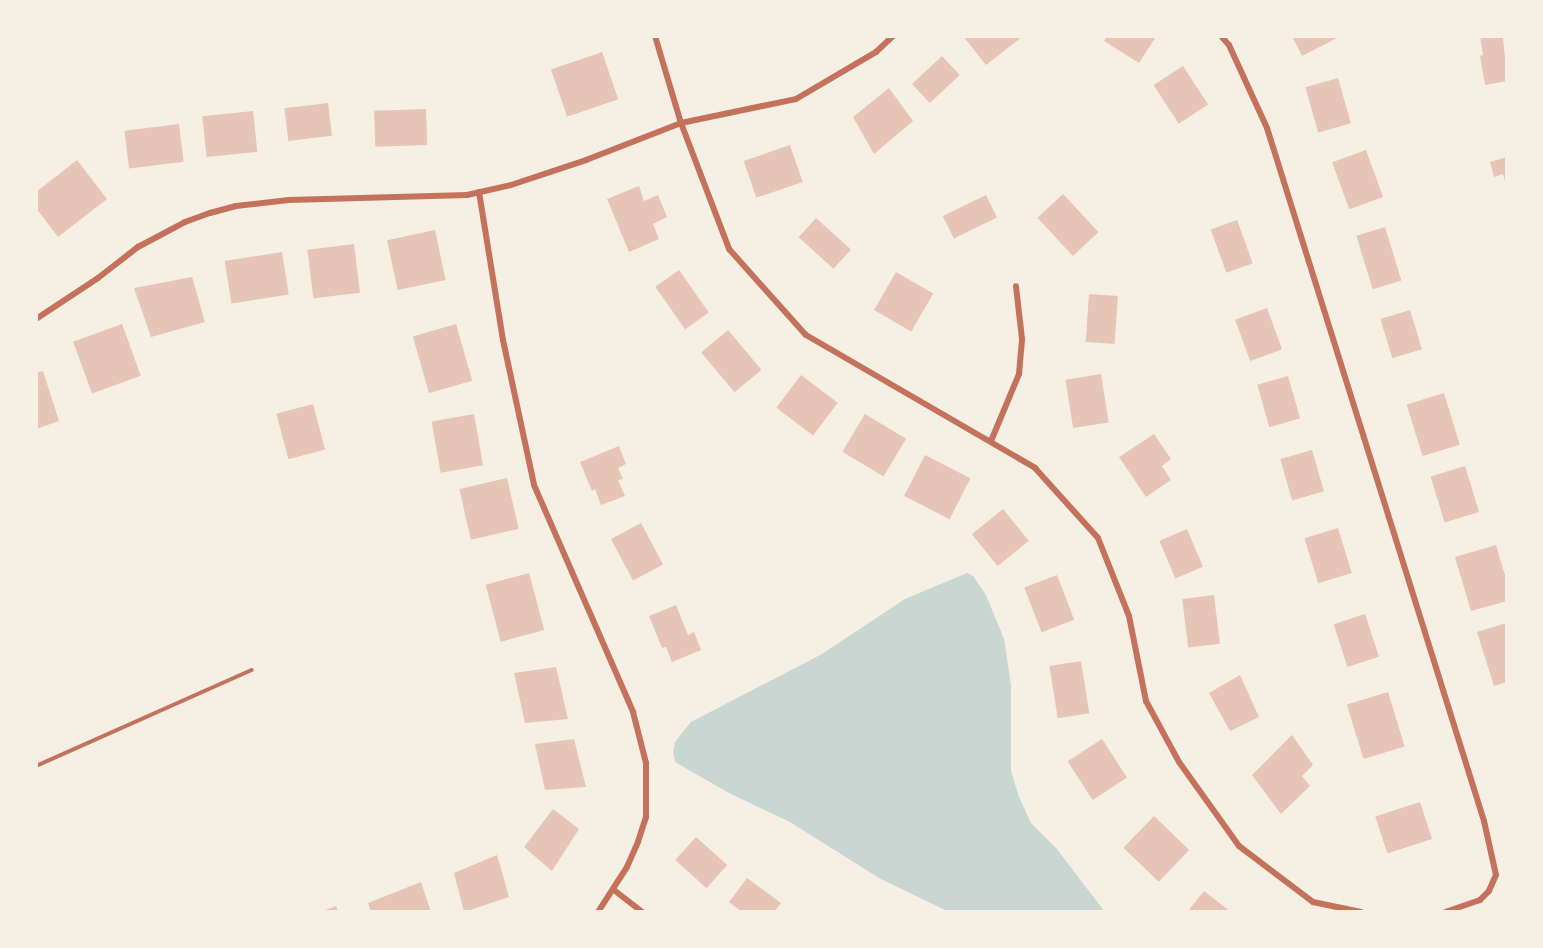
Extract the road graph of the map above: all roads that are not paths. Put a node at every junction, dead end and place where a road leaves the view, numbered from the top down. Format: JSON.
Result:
{"nodes":[{"id":1,"x":656,"y":36,"type":"edge"},
{"id":2,"x":893,"y":36,"type":"edge"},
{"id":3,"x":1221,"y":36,"type":"edge"},
{"id":4,"x":681,"y":123,"type":"junction"},
{"id":5,"x":479,"y":192,"type":"junction"},
{"id":6,"x":1016,"y":286,"type":"dead end"},
{"id":7,"x":36,"y":319,"type":"edge"},
{"id":8,"x":991,"y":441,"type":"junction"},
{"id":9,"x":252,"y":670,"type":"dead end"},
{"id":10,"x":36,"y":766,"type":"edge"},
{"id":11,"x":614,"y":890,"type":"junction"},
{"id":12,"x":598,"y":912,"type":"edge"},
{"id":13,"x":642,"y":912,"type":"edge"},
{"id":14,"x":1361,"y":912,"type":"edge"},
{"id":15,"x":1446,"y":912,"type":"edge"}],
"edges":[{"from":1,"to":4,"type":"street"},
{"from":2,"to":4,"type":"street"},
{"from":3,"to":15,"type":"street"},
{"from":4,"to":5,"type":"street"},
{"from":4,"to":8,"type":"street"},
{"from":5,"to":7,"type":"street"},
{"from":5,"to":11,"type":"street"},
{"from":6,"to":8,"type":"street"},
{"from":8,"to":14,"type":"street"},
{"from":9,"to":10,"type":"lane"},
{"from":11,"to":12,"type":"street"},
{"from":11,"to":13,"type":"street"}]}
